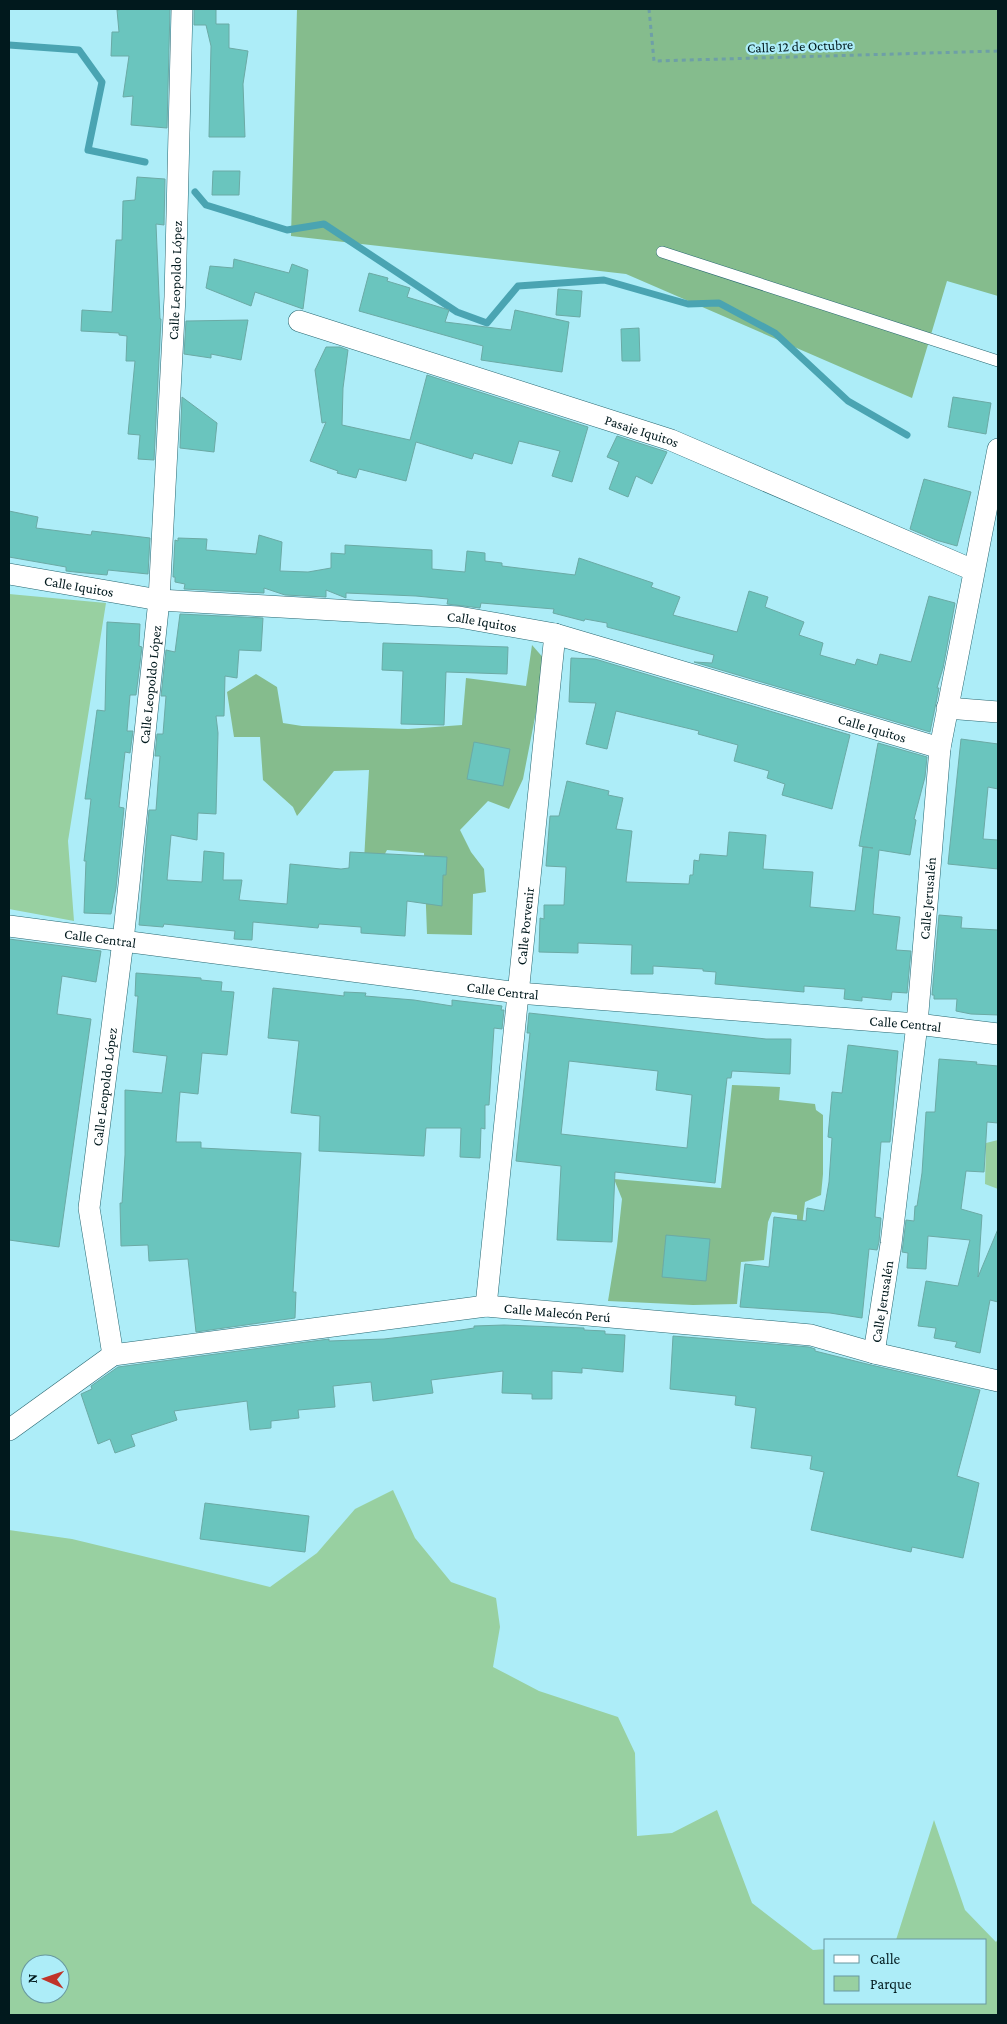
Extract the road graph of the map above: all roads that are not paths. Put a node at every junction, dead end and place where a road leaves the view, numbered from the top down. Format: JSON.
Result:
{"nodes":[{"id":1,"x":182,"y":9,"type":"edge"},
{"id":2,"x":662,"y":252,"type":"dead end"},
{"id":3,"x":299,"y":321,"type":"dead end"},
{"id":4,"x":998,"y":361,"type":"edge"},
{"id":5,"x":998,"y":449,"type":"edge"},
{"id":6,"x":973,"y":570,"type":"junction"},
{"id":7,"x":9,"y":574,"type":"edge"},
{"id":8,"x":159,"y":600,"type":"junction"},
{"id":9,"x":555,"y":634,"type":"junction"},
{"id":10,"x":947,"y":708,"type":"junction"},
{"id":11,"x":998,"y":712,"type":"edge"},
{"id":12,"x":940,"y":748,"type":"junction"},
{"id":13,"x":9,"y":926,"type":"edge"},
{"id":14,"x":123,"y":941,"type":"junction"},
{"id":15,"x":518,"y":993,"type":"junction"},
{"id":16,"x":917,"y":1024,"type":"junction"},
{"id":17,"x":998,"y":1034,"type":"edge"},
{"id":18,"x":486,"y":1306,"type":"junction"},
{"id":19,"x":874,"y":1353,"type":"junction"},
{"id":20,"x":112,"y":1355,"type":"junction"},
{"id":21,"x":998,"y":1381,"type":"edge"},
{"id":22,"x":10,"y":1427,"type":"edge"}],
"edges":[{"from":1,"to":8,"type":"street","name":"Calle Leopoldo López"},
{"from":2,"to":4,"type":"lane"},
{"from":3,"to":6,"type":"street","name":"Pasaje Iquitos"},
{"from":5,"to":6,"type":"street","name":"Calle Jerusalén"},
{"from":6,"to":10,"type":"street","name":"Calle Jerusalén"},
{"from":7,"to":8,"type":"street","name":"Calle Iquitos"},
{"from":8,"to":9,"type":"street","name":"Calle Iquitos"},
{"from":8,"to":14,"type":"street","name":"Calle Leopoldo López"},
{"from":9,"to":12,"type":"street","name":"Calle Iquitos"},
{"from":9,"to":15,"type":"street","name":"Calle Porvenir"},
{"from":10,"to":11,"type":"street"},
{"from":10,"to":12,"type":"street","name":"Calle Jerusalén"},
{"from":12,"to":16,"type":"street","name":"Calle Jerusalén"},
{"from":13,"to":14,"type":"street","name":"Calle Central"},
{"from":14,"to":15,"type":"street","name":"Calle Central"},
{"from":14,"to":20,"type":"street","name":"Calle Leopoldo López"},
{"from":15,"to":16,"type":"street","name":"Calle Central"},
{"from":15,"to":18,"type":"street","name":"Calle Porvenir"},
{"from":16,"to":17,"type":"street","name":"Calle Central"},
{"from":16,"to":19,"type":"street","name":"Calle Jerusalén"},
{"from":18,"to":19,"type":"street","name":"Calle Malecón Perú"},
{"from":18,"to":20,"type":"street","name":"Calle Malecón Perú"},
{"from":19,"to":21,"type":"street","name":"Calle Malecón Perú"},
{"from":20,"to":22,"type":"street"}]}
